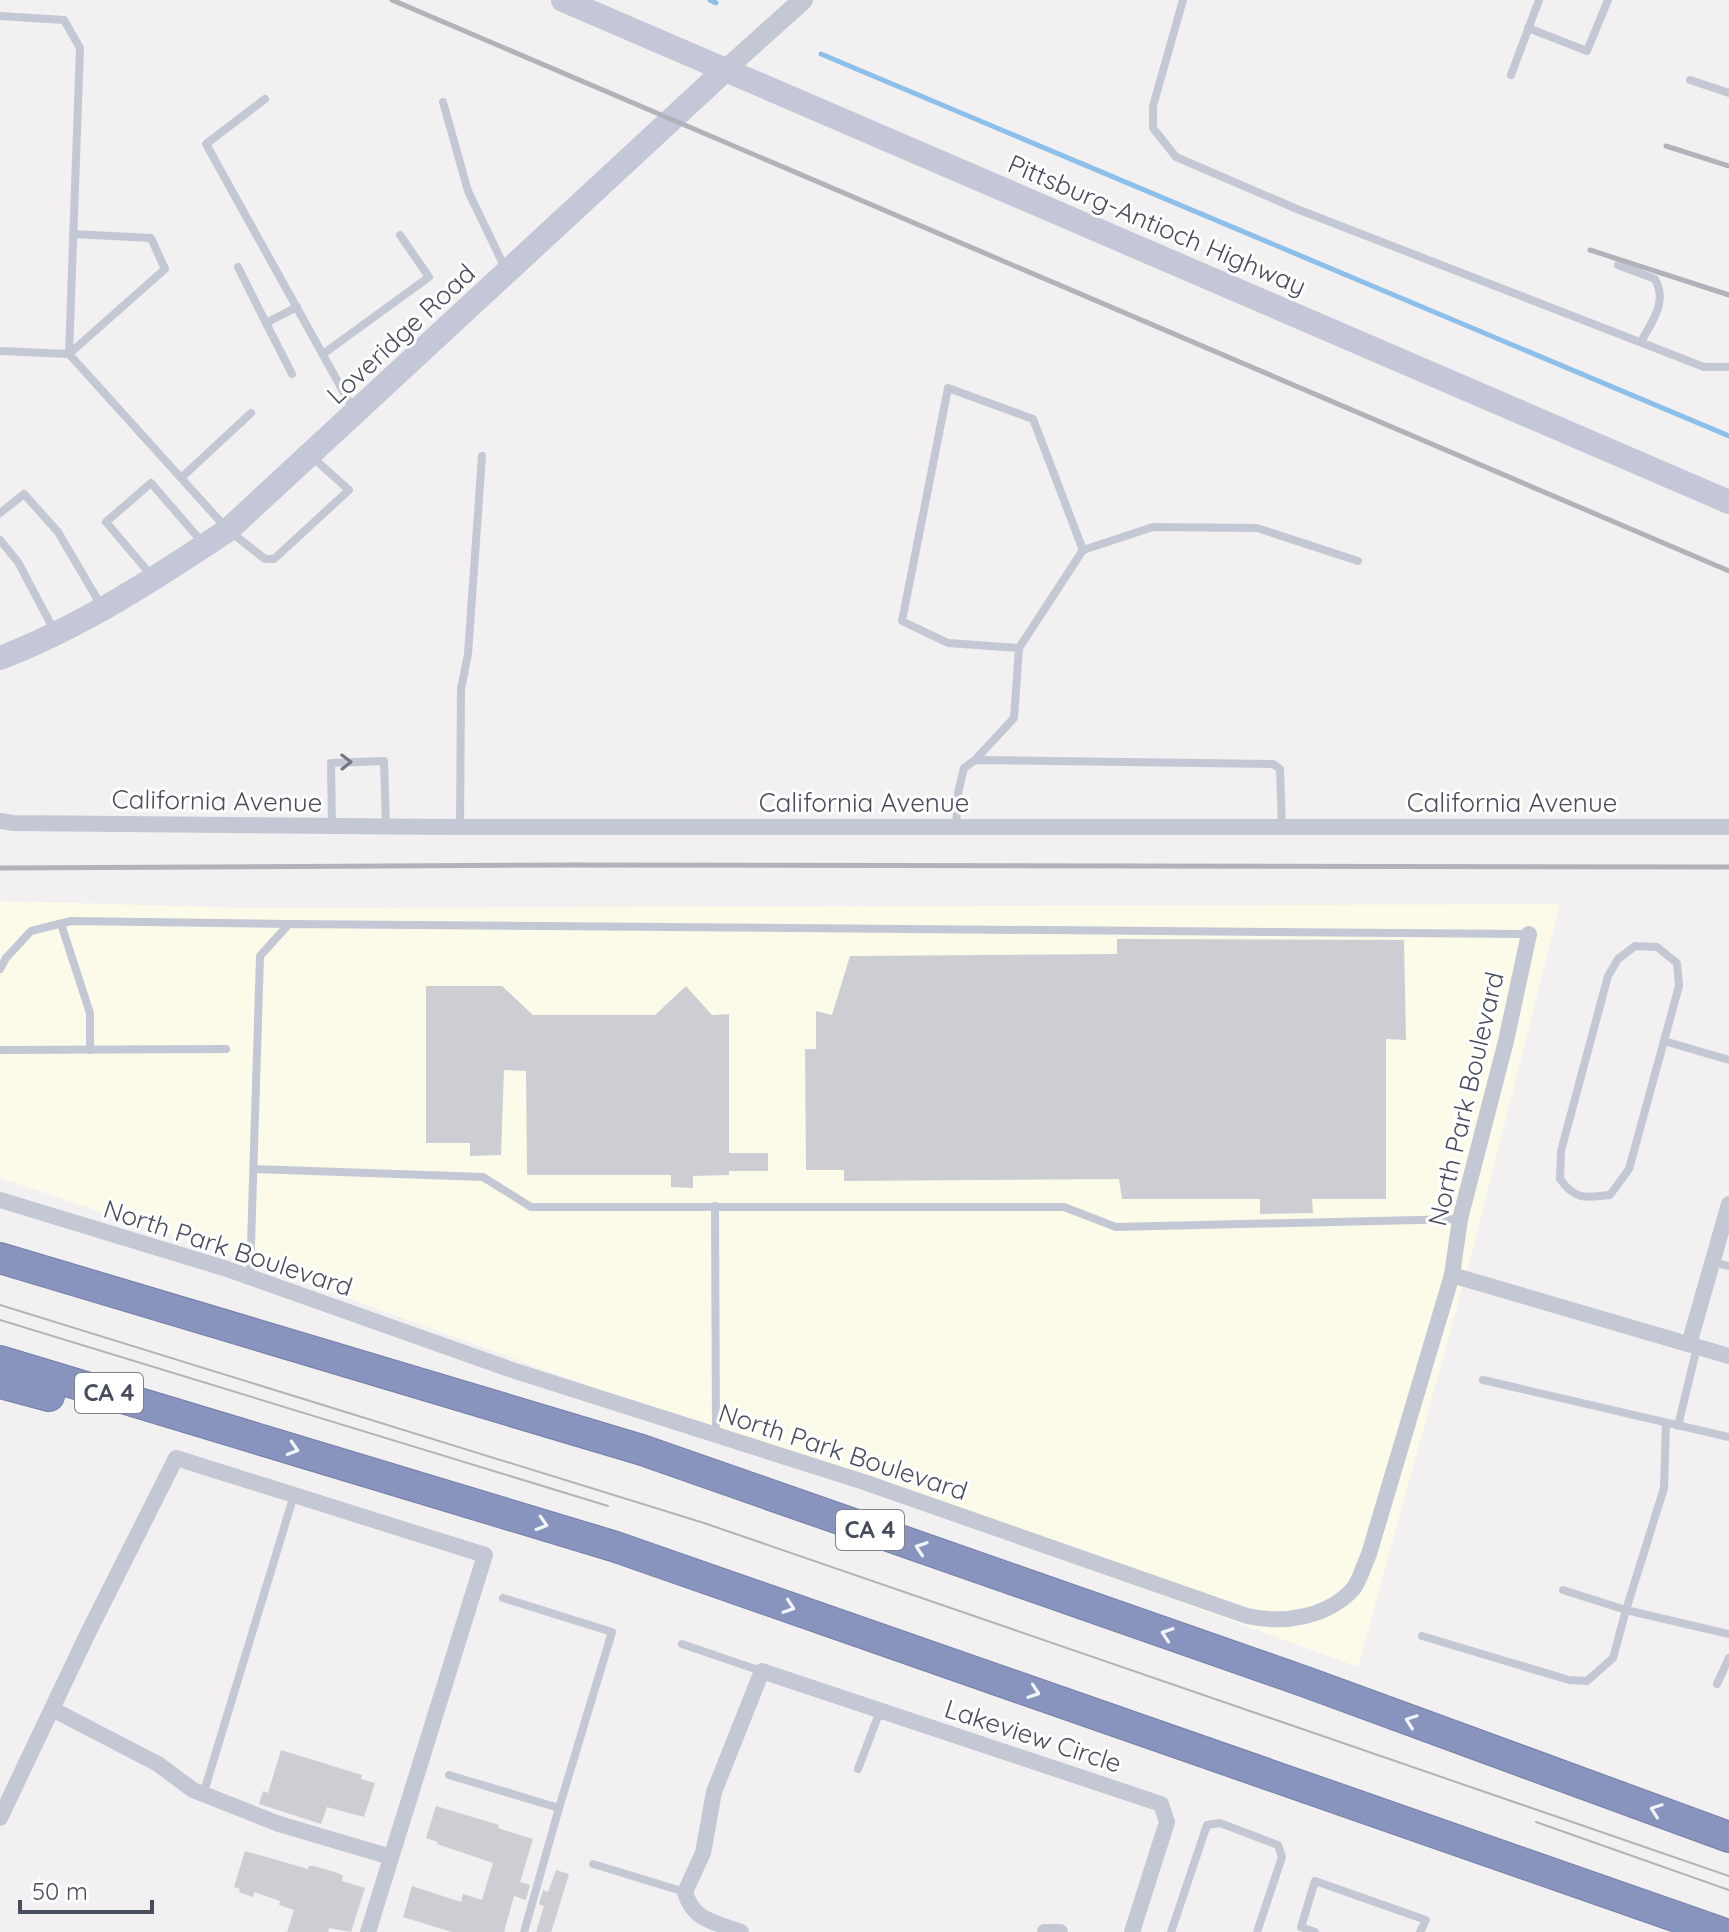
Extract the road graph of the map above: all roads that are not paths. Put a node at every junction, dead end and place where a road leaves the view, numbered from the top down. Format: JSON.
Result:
{"nodes":[{"id":1,"x":563,"y":0,"type":"edge"},
{"id":2,"x":1183,"y":0,"type":"edge"},
{"id":3,"x":1539,"y":0,"type":"edge"},
{"id":4,"x":1608,"y":0,"type":"edge"},
{"id":5,"x":796,"y":2,"type":"edge"},
{"id":6,"x":0,"y":16,"type":"edge"},
{"id":7,"x":1528,"y":28,"type":"junction"},
{"id":8,"x":725,"y":70,"type":"junction"},
{"id":9,"x":1511,"y":75,"type":"dead end"},
{"id":10,"x":1690,"y":80,"type":"dead end"},
{"id":11,"x":1729,"y":93,"type":"edge"},
{"id":12,"x":265,"y":99,"type":"dead end"},
{"id":13,"x":443,"y":102,"type":"dead end"},
{"id":14,"x":73,"y":234,"type":"junction"},
{"id":15,"x":400,"y":235,"type":"dead end"},
{"id":16,"x":1618,"y":265,"type":"dead end"},
{"id":17,"x":238,"y":267,"type":"dead end"},
{"id":18,"x":507,"y":273,"type":"junction"},
{"id":19,"x":297,"y":307,"type":"junction"},
{"id":20,"x":266,"y":323,"type":"junction"},
{"id":21,"x":1641,"y":342,"type":"junction"},
{"id":22,"x":0,"y":351,"type":"edge"},
{"id":23,"x":69,"y":354,"type":"junction"},
{"id":24,"x":323,"y":354,"type":"junction"},
{"id":25,"x":1729,"y":367,"type":"edge"},
{"id":26,"x":292,"y":374,"type":"dead end"},
{"id":27,"x":251,"y":413,"type":"dead end"},
{"id":28,"x":356,"y":413,"type":"junction"},
{"id":29,"x":310,"y":455,"type":"junction"},
{"id":30,"x":482,"y":456,"type":"dead end"},
{"id":31,"x":181,"y":478,"type":"junction"},
{"id":32,"x":1729,"y":502,"type":"edge"},
{"id":33,"x":0,"y":513,"type":"edge"},
{"id":34,"x":228,"y":530,"type":"junction"},
{"id":35,"x":0,"y":540,"type":"edge"},
{"id":36,"x":205,"y":546,"type":"junction"},
{"id":37,"x":1083,"y":550,"type":"junction"},
{"id":38,"x":1358,"y":561,"type":"dead end"},
{"id":39,"x":154,"y":578,"type":"junction"},
{"id":40,"x":103,"y":607,"type":"junction"},
{"id":41,"x":56,"y":633,"type":"junction"},
{"id":42,"x":1019,"y":648,"type":"junction"},
{"id":43,"x":0,"y":658,"type":"edge"},
{"id":44,"x":975,"y":760,"type":"junction"},
{"id":45,"x":0,"y":821,"type":"edge"},
{"id":46,"x":332,"y":826,"type":"junction"},
{"id":47,"x":386,"y":826,"type":"junction"},
{"id":48,"x":460,"y":827,"type":"junction"},
{"id":49,"x":956,"y":827,"type":"junction"},
{"id":50,"x":1282,"y":827,"type":"junction"},
{"id":51,"x":1729,"y":827,"type":"edge"},
{"id":52,"x":61,"y":924,"type":"junction"},
{"id":53,"x":289,"y":924,"type":"junction"},
{"id":54,"x":1529,"y":934,"type":"joint"},
{"id":55,"x":0,"y":969,"type":"edge"},
{"id":56,"x":1664,"y":1041,"type":"junction"},
{"id":57,"x":226,"y":1049,"type":"dead end"},
{"id":58,"x":0,"y":1050,"type":"edge"},
{"id":59,"x":90,"y":1050,"type":"junction"},
{"id":60,"x":1729,"y":1060,"type":"edge"},
{"id":61,"x":254,"y":1169,"type":"junction"},
{"id":62,"x":0,"y":1200,"type":"edge"},
{"id":63,"x":1729,"y":1204,"type":"edge"},
{"id":64,"x":715,"y":1206,"type":"junction"},
{"id":65,"x":1460,"y":1219,"type":"junction"},
{"id":66,"x":0,"y":1258,"type":"edge"},
{"id":67,"x":1712,"y":1262,"type":"junction"},
{"id":68,"x":1729,"y":1266,"type":"edge"},
{"id":69,"x":1452,"y":1275,"type":"junction"},
{"id":70,"x":250,"y":1277,"type":"junction"},
{"id":71,"x":1693,"y":1346,"type":"junction"},
{"id":72,"x":1729,"y":1356,"type":"edge"},
{"id":73,"x":0,"y":1361,"type":"edge"},
{"id":74,"x":1483,"y":1380,"type":"dead end"},
{"id":75,"x":0,"y":1383,"type":"edge"},
{"id":76,"x":1666,"y":1423,"type":"junction"},
{"id":77,"x":219,"y":1426,"type":"junction"},
{"id":78,"x":1678,"y":1426,"type":"junction"},
{"id":79,"x":716,"y":1436,"type":"junction"},
{"id":80,"x":1729,"y":1437,"type":"edge"},
{"id":81,"x":294,"y":1495,"type":"junction"},
{"id":82,"x":1563,"y":1590,"type":"dead end"},
{"id":83,"x":503,"y":1598,"type":"dead end"},
{"id":84,"x":1626,"y":1610,"type":"junction"},
{"id":85,"x":1729,"y":1634,"type":"edge"},
{"id":86,"x":1422,"y":1636,"type":"dead end"},
{"id":87,"x":682,"y":1644,"type":"dead end"},
{"id":88,"x":1729,"y":1658,"type":"edge"},
{"id":89,"x":762,"y":1671,"type":"junction"},
{"id":90,"x":1717,"y":1684,"type":"dead end"},
{"id":91,"x":52,"y":1709,"type":"junction"},
{"id":92,"x":880,"y":1710,"type":"junction"},
{"id":93,"x":858,"y":1769,"type":"dead end"},
{"id":94,"x":449,"y":1775,"type":"dead end"},
{"id":95,"x":203,"y":1795,"type":"junction"},
{"id":96,"x":559,"y":1808,"type":"junction"},
{"id":97,"x":0,"y":1818,"type":"edge"},
{"id":98,"x":1729,"y":1837,"type":"edge"},
{"id":99,"x":391,"y":1857,"type":"junction"},
{"id":100,"x":593,"y":1864,"type":"dead end"},
{"id":101,"x":685,"y":1892,"type":"junction"},
{"id":102,"x":368,"y":1932,"type":"edge"},
{"id":103,"x":524,"y":1932,"type":"edge"},
{"id":104,"x":741,"y":1932,"type":"edge"},
{"id":105,"x":1045,"y":1932,"type":"edge"},
{"id":106,"x":1060,"y":1932,"type":"edge"},
{"id":107,"x":1132,"y":1932,"type":"edge"},
{"id":108,"x":1171,"y":1932,"type":"edge"},
{"id":109,"x":1257,"y":1932,"type":"edge"},
{"id":110,"x":1315,"y":1932,"type":"edge"},
{"id":111,"x":1420,"y":1932,"type":"edge"},
{"id":112,"x":1720,"y":1932,"type":"edge"}],
"edges":[{"from":1,"to":8,"type":"main road","name":"Pittsburg-Antioch Highway"},
{"from":2,"to":21,"type":"lane"},
{"from":3,"to":7,"type":"lane"},
{"from":4,"to":7,"type":"lane"},
{"from":5,"to":8,"type":"street","name":"Loveridge Road"},
{"from":6,"to":14,"type":"lane"},
{"from":7,"to":9,"type":"lane"},
{"from":8,"to":18,"type":"main road","name":"Loveridge Road"},
{"from":8,"to":32,"type":"main road","name":"Pittsburg-Antioch Highway"},
{"from":10,"to":11,"type":"lane"},
{"from":12,"to":19,"type":"lane"},
{"from":13,"to":18,"type":"lane"},
{"from":14,"to":23,"type":"lane"},
{"from":14,"to":23,"type":"lane"},
{"from":15,"to":24,"type":"lane"},
{"from":16,"to":21,"type":"lane"},
{"from":17,"to":20,"type":"lane"},
{"from":18,"to":28,"type":"main road","name":"Loveridge Road"},
{"from":19,"to":20,"type":"lane"},
{"from":19,"to":24,"type":"lane"},
{"from":20,"to":26,"type":"lane"},
{"from":21,"to":25,"type":"lane"},
{"from":22,"to":23,"type":"lane"},
{"from":23,"to":31,"type":"lane"},
{"from":24,"to":28,"type":"lane"},
{"from":27,"to":31,"type":"lane"},
{"from":28,"to":29,"type":"main road","name":"Loveridge Road"},
{"from":29,"to":34,"type":"main road","name":"Loveridge Road"},
{"from":29,"to":34,"type":"lane"},
{"from":30,"to":48,"type":"lane"},
{"from":31,"to":34,"type":"lane"},
{"from":33,"to":40,"type":"lane"},
{"from":34,"to":36,"type":"main road","name":"Loveridge Road"},
{"from":35,"to":41,"type":"lane"},
{"from":36,"to":39,"type":"main road","name":"Loveridge Road"},
{"from":36,"to":39,"type":"lane"},
{"from":37,"to":38,"type":"lane"},
{"from":37,"to":42,"type":"lane"},
{"from":37,"to":42,"type":"lane"},
{"from":39,"to":40,"type":"main road","name":"Loveridge Road"},
{"from":40,"to":41,"type":"main road","name":"Loveridge Road"},
{"from":41,"to":43,"type":"main road","name":"Loveridge Road"},
{"from":42,"to":44,"type":"lane"},
{"from":44,"to":49,"type":"lane"},
{"from":44,"to":50,"type":"lane"},
{"from":45,"to":46,"type":"street","name":"California Avenue"},
{"from":46,"to":47,"type":"street","name":"California Avenue"},
{"from":46,"to":47,"type":"lane","one_way":true},
{"from":47,"to":48,"type":"street","name":"California Avenue"},
{"from":48,"to":49,"type":"street","name":"California Avenue"},
{"from":49,"to":50,"type":"street","name":"California Avenue"},
{"from":50,"to":51,"type":"street","name":"California Avenue"},
{"from":52,"to":53,"type":"lane"},
{"from":52,"to":55,"type":"lane"},
{"from":52,"to":59,"type":"lane"},
{"from":53,"to":54,"type":"lane"},
{"from":53,"to":61,"type":"lane"},
{"from":54,"to":65,"type":"street","name":"North Park Boulevard"},
{"from":56,"to":56,"type":"lane"},
{"from":56,"to":60,"type":"lane"},
{"from":57,"to":59,"type":"lane"},
{"from":58,"to":59,"type":"lane"},
{"from":61,"to":64,"type":"lane"},
{"from":61,"to":70,"type":"lane"},
{"from":62,"to":70,"type":"street","name":"North Park Boulevard"},
{"from":63,"to":67,"type":"street"},
{"from":64,"to":65,"type":"lane"},
{"from":64,"to":79,"type":"lane"},
{"from":65,"to":69,"type":"street","name":"North Park Boulevard"},
{"from":98,"to":66,"type":"highway","number":"CA 4","one_way":true},
{"from":67,"to":68,"type":"lane"},
{"from":67,"to":71,"type":"street"},
{"from":69,"to":71,"type":"street"},
{"from":69,"to":79,"type":"street","name":"North Park Boulevard"},
{"from":70,"to":79,"type":"street","name":"North Park Boulevard"},
{"from":71,"to":72,"type":"street"},
{"from":71,"to":78,"type":"lane"},
{"from":73,"to":77,"type":"highway","number":"CA 4"},
{"from":74,"to":76,"type":"lane"},
{"from":75,"to":77,"type":"highway"},
{"from":76,"to":78,"type":"lane"},
{"from":76,"to":84,"type":"lane"},
{"from":77,"to":112,"type":"highway","number":"CA 4","one_way":true},
{"from":78,"to":80,"type":"lane"},
{"from":81,"to":91,"type":"street"},
{"from":81,"to":95,"type":"lane"},
{"from":81,"to":99,"type":"street"},
{"from":82,"to":84,"type":"lane"},
{"from":83,"to":96,"type":"lane"},
{"from":84,"to":85,"type":"lane"},
{"from":84,"to":86,"type":"lane"},
{"from":87,"to":89,"type":"lane","name":"Lakeview Circle"},
{"from":88,"to":90,"type":"lane"},
{"from":89,"to":92,"type":"street","name":"Lakeview Circle"},
{"from":89,"to":101,"type":"street"},
{"from":91,"to":95,"type":"street"},
{"from":91,"to":97,"type":"street"},
{"from":92,"to":93,"type":"lane"},
{"from":92,"to":107,"type":"street","name":"Lakeview Circle"},
{"from":94,"to":96,"type":"lane"},
{"from":95,"to":99,"type":"street"},
{"from":96,"to":103,"type":"lane"},
{"from":99,"to":102,"type":"street"},
{"from":100,"to":101,"type":"lane"},
{"from":101,"to":104,"type":"street"},
{"from":105,"to":106,"type":"street"},
{"from":108,"to":109,"type":"lane"},
{"from":110,"to":111,"type":"lane"}]}
